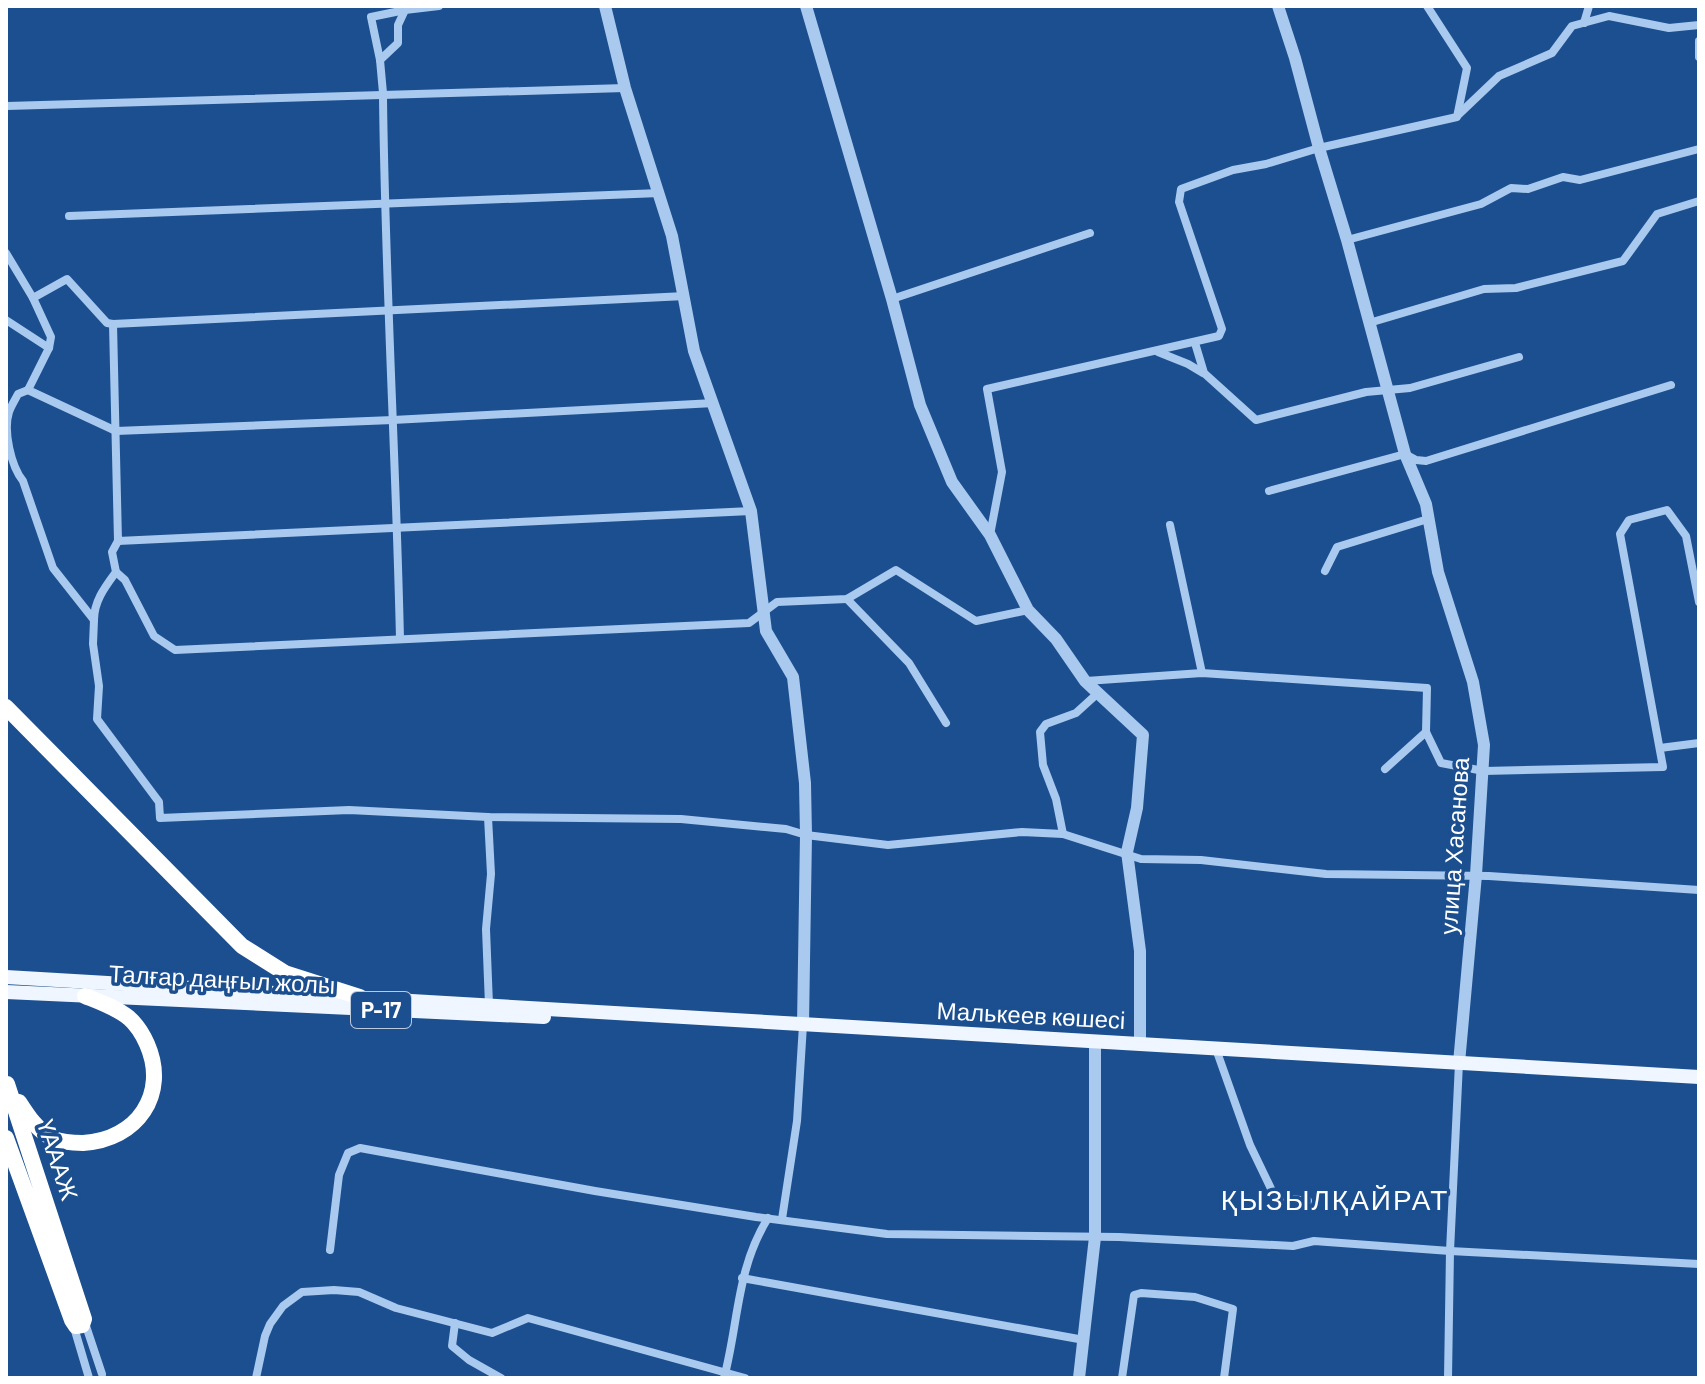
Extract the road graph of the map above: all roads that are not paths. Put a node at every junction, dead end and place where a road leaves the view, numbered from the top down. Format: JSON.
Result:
{"nodes":[{"id":1,"x":439,"y":6,"type":"edge"},
{"id":2,"x":605,"y":6,"type":"edge"},
{"id":3,"x":806,"y":6,"type":"edge"},
{"id":4,"x":1278,"y":6,"type":"edge"},
{"id":5,"x":1427,"y":6,"type":"edge"},
{"id":6,"x":1589,"y":6,"type":"edge"},
{"id":7,"x":1615,"y":6,"type":"edge"},
{"id":8,"x":405,"y":10,"type":"junction"},
{"id":9,"x":1623,"y":17,"type":"junction"},
{"id":10,"x":1584,"y":23,"type":"junction"},
{"id":11,"x":1699,"y":25,"type":"edge"},
{"id":12,"x":1699,"y":41,"type":"edge"},
{"id":13,"x":1699,"y":57,"type":"edge"},
{"id":14,"x":380,"y":60,"type":"junction"},
{"id":15,"x":625,"y":88,"type":"junction"},
{"id":16,"x":383,"y":95,"type":"junction"},
{"id":17,"x":7,"y":106,"type":"edge"},
{"id":18,"x":1457,"y":117,"type":"junction"},
{"id":19,"x":1319,"y":148,"type":"junction"},
{"id":20,"x":1699,"y":149,"type":"edge"},
{"id":21,"x":660,"y":193,"type":"junction"},
{"id":22,"x":1699,"y":201,"type":"edge"},
{"id":23,"x":384,"y":205,"type":"junction"},
{"id":24,"x":69,"y":216,"type":"dead end"},
{"id":25,"x":1090,"y":233,"type":"dead end"},
{"id":26,"x":1347,"y":240,"type":"junction"},
{"id":27,"x":6,"y":253,"type":"edge"},
{"id":28,"x":685,"y":296,"type":"junction"},
{"id":29,"x":33,"y":298,"type":"junction"},
{"id":30,"x":892,"y":299,"type":"junction"},
{"id":31,"x":390,"y":312,"type":"junction"},
{"id":32,"x":6,"y":320,"type":"edge"},
{"id":33,"x":1369,"y":323,"type":"junction"},
{"id":34,"x":113,"y":324,"type":"junction"},
{"id":35,"x":1195,"y":343,"type":"junction"},
{"id":36,"x":49,"y":348,"type":"junction"},
{"id":37,"x":1158,"y":352,"type":"junction"},
{"id":38,"x":1519,"y":357,"type":"dead end"},
{"id":39,"x":1204,"y":373,"type":"junction"},
{"id":40,"x":1671,"y":385,"type":"dead end"},
{"id":41,"x":1388,"y":389,"type":"junction"},
{"id":42,"x":28,"y":390,"type":"junction"},
{"id":43,"x":714,"y":403,"type":"junction"},
{"id":44,"x":393,"y":420,"type":"junction"},
{"id":45,"x":116,"y":431,"type":"junction"},
{"id":46,"x":1405,"y":454,"type":"junction"},
{"id":47,"x":1269,"y":491,"type":"dead end"},
{"id":48,"x":751,"y":511,"type":"junction"},
{"id":49,"x":1428,"y":519,"type":"junction"},
{"id":50,"x":1170,"y":525,"type":"dead end"},
{"id":51,"x":398,"y":527,"type":"junction"},
{"id":52,"x":990,"y":535,"type":"junction"},
{"id":53,"x":118,"y":541,"type":"junction"},
{"id":54,"x":1325,"y":571,"type":"dead end"},
{"id":55,"x":116,"y":572,"type":"junction"},
{"id":56,"x":760,"y":590,"type":"junction"},
{"id":57,"x":847,"y":599,"type":"junction"},
{"id":58,"x":777,"y":602,"type":"junction"},
{"id":59,"x":1699,"y":602,"type":"edge"},
{"id":60,"x":1028,"y":610,"type":"junction"},
{"id":61,"x":763,"y":612,"type":"junction"},
{"id":62,"x":94,"y":620,"type":"junction"},
{"id":63,"x":749,"y":623,"type":"junction"},
{"id":64,"x":766,"y":631,"type":"junction"},
{"id":65,"x":400,"y":639,"type":"junction"},
{"id":66,"x":1202,"y":673,"type":"junction"},
{"id":67,"x":1085,"y":681,"type":"junction"},
{"id":68,"x":1098,"y":693,"type":"junction"},
{"id":69,"x":6,"y":707,"type":"edge"},
{"id":70,"x":946,"y":723,"type":"dead end"},
{"id":71,"x":1426,"y":732,"type":"junction"},
{"id":72,"x":1699,"y":743,"type":"edge"},
{"id":73,"x":1660,"y":748,"type":"junction"},
{"id":74,"x":1385,"y":769,"type":"dead end"},
{"id":75,"x":1484,"y":771,"type":"junction"},
{"id":76,"x":488,"y":817,"type":"junction"},
{"id":77,"x":1063,"y":834,"type":"junction"},
{"id":78,"x":806,"y":835,"type":"junction"},
{"id":79,"x":1127,"y":852,"type":"junction"},
{"id":80,"x":1476,"y":875,"type":"junction"},
{"id":81,"x":1699,"y":890,"type":"edge"},
{"id":82,"x":6,"y":977,"type":"edge"},
{"id":83,"x":6,"y":992,"type":"edge"},
{"id":84,"x":85,"y":996,"type":"junction"},
{"id":85,"x":360,"y":997,"type":"junction"},
{"id":86,"x":489,"y":1005,"type":"junction"},
{"id":87,"x":677,"y":1017,"type":"junction"},
{"id":88,"x":803,"y":1025,"type":"junction"},
{"id":89,"x":1095,"y":1042,"type":"junction"},
{"id":90,"x":1140,"y":1044,"type":"junction"},
{"id":91,"x":1216,"y":1049,"type":"junction"},
{"id":92,"x":1459,"y":1063,"type":"junction"},
{"id":93,"x":1699,"y":1077,"type":"edge"},
{"id":94,"x":7,"y":1084,"type":"edge"},
{"id":95,"x":6,"y":1138,"type":"edge"},
{"id":96,"x":1308,"y":1201,"type":"dead end"},
{"id":97,"x":768,"y":1218,"type":"junction"},
{"id":98,"x":782,"y":1219,"type":"junction"},
{"id":99,"x":1095,"y":1237,"type":"junction"},
{"id":100,"x":330,"y":1250,"type":"dead end"},
{"id":101,"x":54,"y":1251,"type":"junction"},
{"id":102,"x":1450,"y":1251,"type":"junction"},
{"id":103,"x":1699,"y":1264,"type":"edge"},
{"id":104,"x":742,"y":1278,"type":"junction"},
{"id":105,"x":78,"y":1320,"type":"junction"},
{"id":106,"x":455,"y":1323,"type":"junction"},
{"id":107,"x":1084,"y":1340,"type":"junction"},
{"id":108,"x":102,"y":1374,"type":"dead end"},
{"id":109,"x":724,"y":1375,"type":"edge"},
{"id":110,"x":89,"y":1378,"type":"edge"},
{"id":111,"x":256,"y":1378,"type":"edge"},
{"id":112,"x":501,"y":1378,"type":"edge"},
{"id":113,"x":745,"y":1378,"type":"edge"},
{"id":114,"x":1079,"y":1378,"type":"edge"},
{"id":115,"x":1122,"y":1378,"type":"edge"},
{"id":116,"x":1224,"y":1378,"type":"edge"},
{"id":117,"x":1448,"y":1378,"type":"edge"}],
"edges":[{"from":1,"to":8,"type":"street"},
{"from":2,"to":15,"type":"street"},
{"from":3,"to":30,"type":"street"},
{"from":4,"to":19,"type":"street","name":"улица Хасанова"},
{"from":5,"to":18,"type":"street"},
{"from":6,"to":10,"type":"street"},
{"from":7,"to":9,"type":"street"},
{"from":8,"to":14,"type":"street"},
{"from":8,"to":14,"type":"street"},
{"from":9,"to":10,"type":"street"},
{"from":9,"to":11,"type":"street"},
{"from":10,"to":18,"type":"street"},
{"from":12,"to":13,"type":"street"},
{"from":14,"to":16,"type":"street"},
{"from":15,"to":16,"type":"street"},
{"from":15,"to":21,"type":"street"},
{"from":16,"to":17,"type":"street"},
{"from":16,"to":23,"type":"street"},
{"from":18,"to":19,"type":"street"},
{"from":19,"to":26,"type":"street","name":"улица Хасанова"},
{"from":19,"to":35,"type":"street"},
{"from":20,"to":26,"type":"street"},
{"from":21,"to":23,"type":"street"},
{"from":21,"to":28,"type":"street"},
{"from":22,"to":33,"type":"street"},
{"from":23,"to":24,"type":"street"},
{"from":23,"to":31,"type":"street"},
{"from":25,"to":30,"type":"street"},
{"from":26,"to":33,"type":"street","name":"улица Хасанова"},
{"from":27,"to":29,"type":"street"},
{"from":28,"to":31,"type":"street"},
{"from":28,"to":43,"type":"street"},
{"from":29,"to":34,"type":"street"},
{"from":29,"to":36,"type":"street"},
{"from":30,"to":52,"type":"street"},
{"from":31,"to":34,"type":"street"},
{"from":31,"to":44,"type":"street"},
{"from":32,"to":36,"type":"street"},
{"from":33,"to":41,"type":"street","name":"улица Хасанова"},
{"from":34,"to":45,"type":"street"},
{"from":35,"to":37,"type":"street"},
{"from":35,"to":39,"type":"street"},
{"from":36,"to":42,"type":"street"},
{"from":37,"to":39,"type":"street"},
{"from":37,"to":52,"type":"street"},
{"from":38,"to":41,"type":"street"},
{"from":39,"to":41,"type":"street"},
{"from":40,"to":46,"type":"street"},
{"from":41,"to":46,"type":"street","name":"улица Хасанова"},
{"from":42,"to":45,"type":"street"},
{"from":42,"to":62,"type":"street"},
{"from":43,"to":44,"type":"street"},
{"from":43,"to":48,"type":"street"},
{"from":44,"to":45,"type":"street"},
{"from":44,"to":51,"type":"street"},
{"from":45,"to":53,"type":"street"},
{"from":46,"to":47,"type":"street"},
{"from":46,"to":49,"type":"street","name":"улица Хасанова"},
{"from":48,"to":51,"type":"street"},
{"from":48,"to":56,"type":"street"},
{"from":49,"to":54,"type":"street"},
{"from":49,"to":75,"type":"street","name":"улица Хасанова"},
{"from":50,"to":66,"type":"street"},
{"from":51,"to":53,"type":"street"},
{"from":51,"to":65,"type":"street"},
{"from":52,"to":60,"type":"street"},
{"from":53,"to":55,"type":"street"},
{"from":55,"to":62,"type":"street"},
{"from":55,"to":65,"type":"street"},
{"from":56,"to":58,"type":"street"},
{"from":56,"to":61,"type":"street"},
{"from":57,"to":58,"type":"street"},
{"from":57,"to":60,"type":"street"},
{"from":57,"to":70,"type":"street"},
{"from":58,"to":61,"type":"street"},
{"from":59,"to":73,"type":"street"},
{"from":60,"to":67,"type":"street"},
{"from":61,"to":63,"type":"street"},
{"from":61,"to":64,"type":"street"},
{"from":62,"to":76,"type":"street"},
{"from":63,"to":64,"type":"street"},
{"from":63,"to":65,"type":"street"},
{"from":64,"to":78,"type":"street"},
{"from":66,"to":67,"type":"street"},
{"from":66,"to":71,"type":"street"},
{"from":67,"to":68,"type":"street"},
{"from":68,"to":77,"type":"street"},
{"from":68,"to":79,"type":"street"},
{"from":69,"to":85,"type":"highway"},
{"from":71,"to":74,"type":"street"},
{"from":71,"to":75,"type":"street"},
{"from":72,"to":73,"type":"street"},
{"from":73,"to":75,"type":"street"},
{"from":75,"to":80,"type":"street","name":"улица Хасанова"},
{"from":76,"to":78,"type":"street"},
{"from":76,"to":86,"type":"street"},
{"from":77,"to":78,"type":"street"},
{"from":77,"to":79,"type":"street"},
{"from":78,"to":88,"type":"street"},
{"from":79,"to":80,"type":"street"},
{"from":79,"to":90,"type":"street"},
{"from":80,"to":81,"type":"street"},
{"from":80,"to":92,"type":"street","name":"улица Хасанова"},
{"from":82,"to":85,"type":"main road","name":"Талғар даңғыл жолы","number":"P-17"},
{"from":83,"to":84,"type":"main road","name":"Талғар даңғыл жолы","number":"P-17"},
{"from":84,"to":87,"type":"main road","name":"Талғар даңғыл жолы","number":"P-17"},
{"from":84,"to":94,"type":"highway"},
{"from":85,"to":86,"type":"main road","name":"Малькеев көшесі"},
{"from":86,"to":87,"type":"main road","name":"Малькеев көшесі"},
{"from":87,"to":88,"type":"main road","name":"Малькеев көшесі"},
{"from":88,"to":89,"type":"main road","name":"Малькеев көшесі"},
{"from":88,"to":98,"type":"street"},
{"from":89,"to":90,"type":"main road","name":"Малькеев көшесі"},
{"from":89,"to":99,"type":"street"},
{"from":90,"to":91,"type":"main road","name":"Малькеев көшесі"},
{"from":91,"to":92,"type":"main road","name":"Малькеев көшесі"},
{"from":91,"to":96,"type":"street"},
{"from":92,"to":93,"type":"main road","name":"Малькеев көшесі"},
{"from":92,"to":102,"type":"street","name":"улица Хасанова"},
{"from":94,"to":101,"type":"highway","name":"ҮАААЖ"},
{"from":95,"to":101,"type":"highway","name":"ҮАААЖ"},
{"from":97,"to":98,"type":"street"},
{"from":97,"to":100,"type":"street"},
{"from":97,"to":104,"type":"street"},
{"from":98,"to":99,"type":"street"},
{"from":99,"to":102,"type":"street"},
{"from":99,"to":107,"type":"street"},
{"from":101,"to":105,"type":"highway"},
{"from":102,"to":103,"type":"street"},
{"from":102,"to":117,"type":"street","name":"улица Хасанова"},
{"from":104,"to":107,"type":"street"},
{"from":104,"to":109,"type":"street"},
{"from":105,"to":108,"type":"street"},
{"from":105,"to":110,"type":"street"},
{"from":106,"to":109,"type":"street"},
{"from":106,"to":111,"type":"street"},
{"from":106,"to":112,"type":"street"},
{"from":107,"to":114,"type":"street"},
{"from":109,"to":113,"type":"street"},
{"from":115,"to":116,"type":"street"}]}
